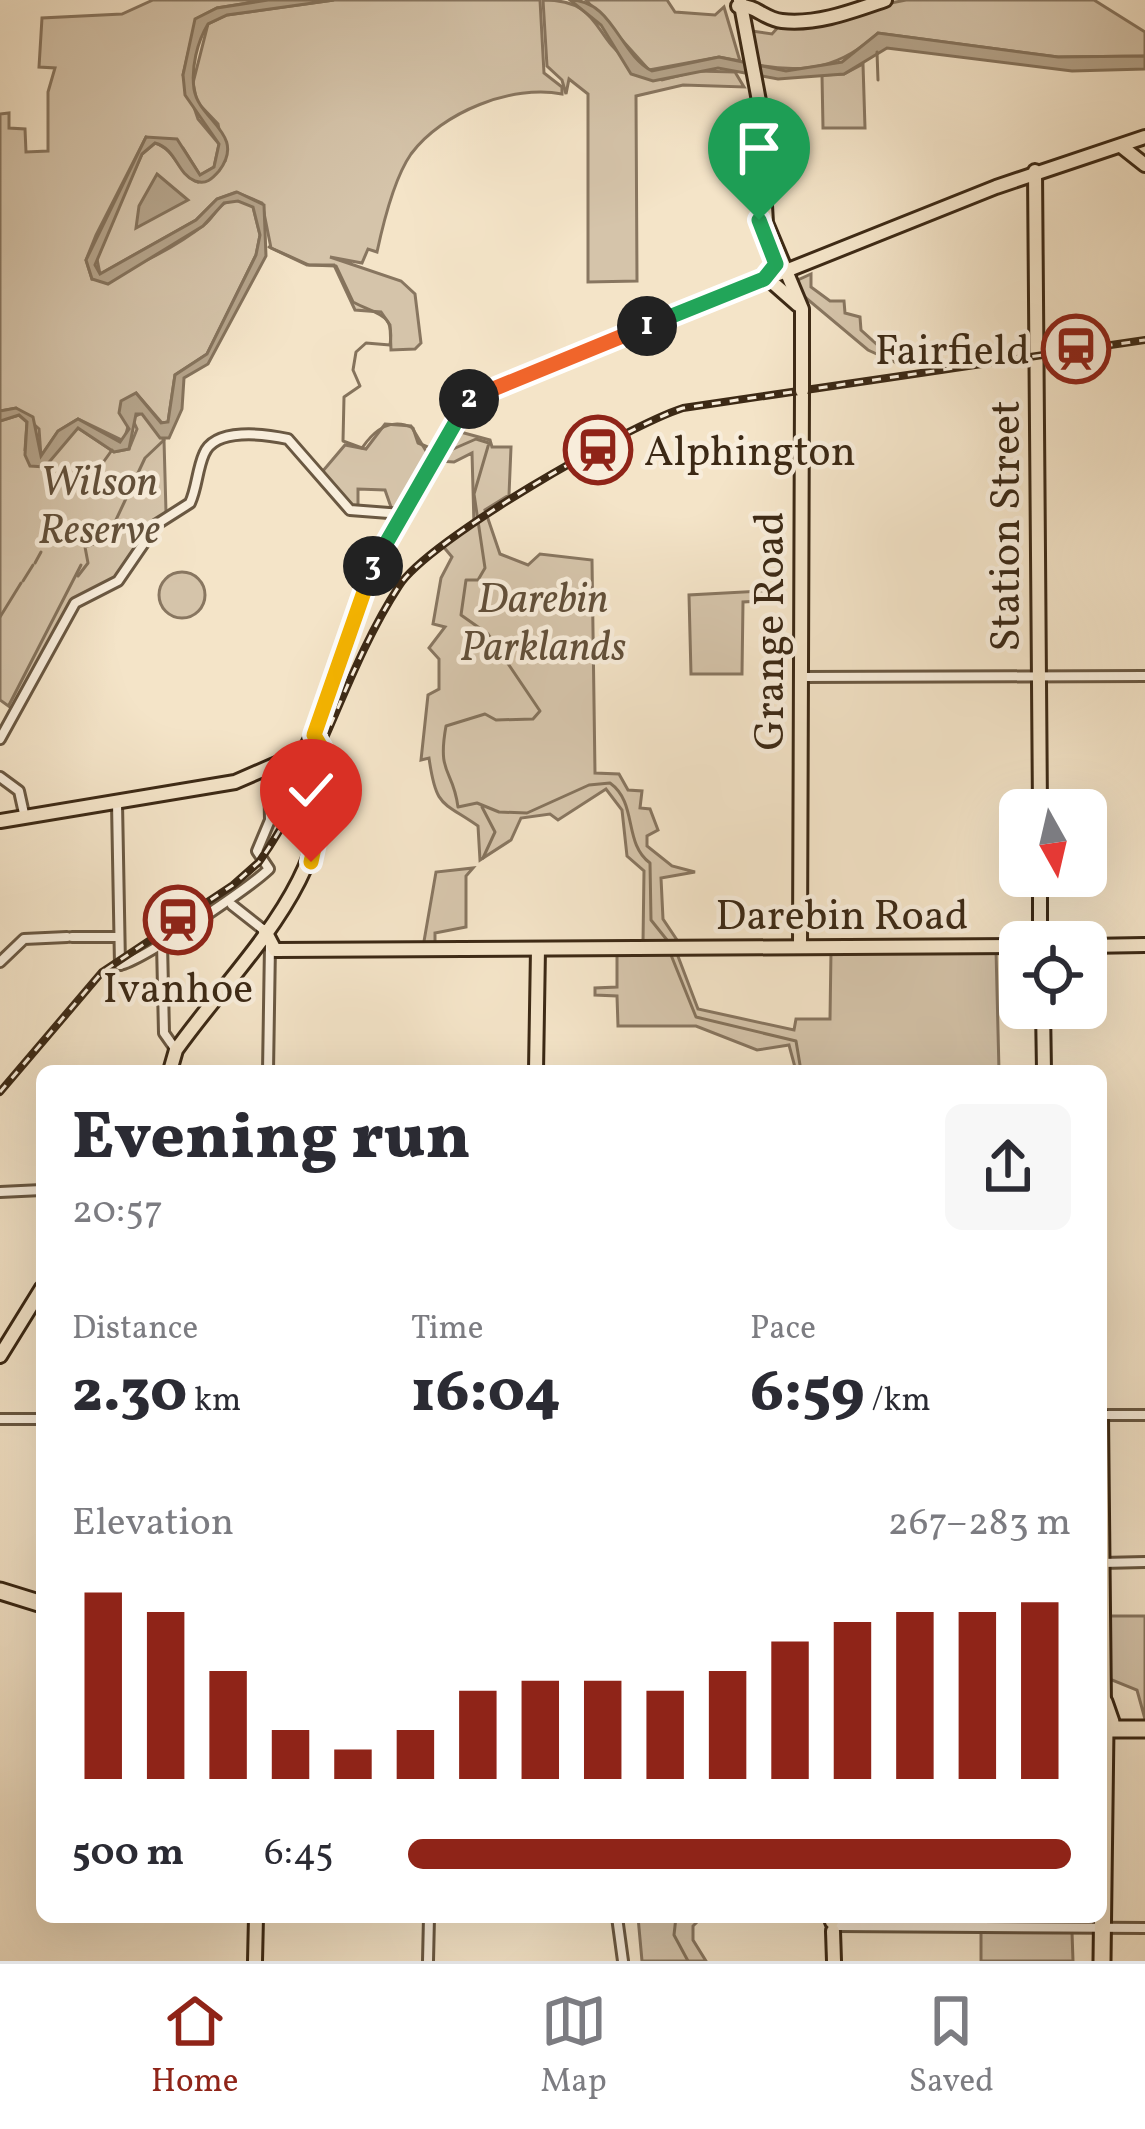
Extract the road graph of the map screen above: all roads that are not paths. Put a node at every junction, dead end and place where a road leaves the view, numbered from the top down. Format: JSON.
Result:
{"nodes":[{"id":1,"x":885,"y":0,"type":"edge"},
{"id":2,"x":744,"y":11,"type":"edge"},
{"id":3,"x":1137,"y":151,"type":"edge"},
{"id":4,"x":1031,"y":174,"type":"junction"},
{"id":5,"x":782,"y":272,"type":"junction"},
{"id":6,"x":404,"y":514,"type":"junction"},
{"id":7,"x":1145,"y":676,"type":"edge"},
{"id":8,"x":801,"y":677,"type":"junction"},
{"id":9,"x":1039,"y":677,"type":"junction"},
{"id":10,"x":0,"y":739,"type":"edge"},
{"id":11,"x":318,"y":741,"type":"junction"},
{"id":12,"x":269,"y":771,"type":"junction"},
{"id":13,"x":0,"y":777,"type":"edge"},
{"id":14,"x":1040,"y":789,"type":"edge"},
{"id":15,"x":117,"y":803,"type":"junction"},
{"id":16,"x":25,"y":820,"type":"junction"},
{"id":17,"x":0,"y":821,"type":"edge"},
{"id":18,"x":232,"y":905,"type":"junction"},
{"id":19,"x":117,"y":937,"type":"junction"},
{"id":20,"x":162,"y":943,"type":"junction"},
{"id":21,"x":1145,"y":945,"type":"edge"},
{"id":22,"x":270,"y":946,"type":"junction"},
{"id":23,"x":805,"y":946,"type":"junction"},
{"id":24,"x":999,"y":946,"type":"edge"},
{"id":25,"x":1107,"y":946,"type":"edge"},
{"id":26,"x":538,"y":955,"type":"junction"},
{"id":27,"x":0,"y":962,"type":"edge"},
{"id":28,"x":1042,"y":1029,"type":"edge"},
{"id":29,"x":176,"y":1050,"type":"junction"},
{"id":30,"x":172,"y":1065,"type":"edge"},
{"id":31,"x":268,"y":1065,"type":"edge"},
{"id":32,"x":536,"y":1065,"type":"edge"},
{"id":33,"x":1042,"y":1065,"type":"edge"},
{"id":34,"x":36,"y":1190,"type":"edge"},
{"id":35,"x":0,"y":1192,"type":"edge"},
{"id":36,"x":36,"y":1298,"type":"edge"},
{"id":37,"x":0,"y":1356,"type":"edge"},
{"id":38,"x":1107,"y":1415,"type":"edge"},
{"id":39,"x":1145,"y":1415,"type":"edge"},
{"id":40,"x":0,"y":1419,"type":"edge"},
{"id":41,"x":36,"y":1419,"type":"edge"},
{"id":42,"x":1145,"y":1562,"type":"edge"},
{"id":43,"x":1107,"y":1563,"type":"edge"},
{"id":44,"x":0,"y":1590,"type":"edge"},
{"id":45,"x":36,"y":1602,"type":"edge"},
{"id":46,"x":1107,"y":1724,"type":"edge"},
{"id":47,"x":1143,"y":1725,"type":"edge"},
{"id":48,"x":256,"y":1923,"type":"edge"},
{"id":49,"x":429,"y":1923,"type":"edge"},
{"id":50,"x":618,"y":1923,"type":"edge"},
{"id":51,"x":833,"y":1924,"type":"edge"},
{"id":52,"x":1102,"y":1924,"type":"edge"},
{"id":53,"x":1145,"y":1928,"type":"edge"},
{"id":54,"x":255,"y":1961,"type":"edge"},
{"id":55,"x":428,"y":1961,"type":"edge"},
{"id":56,"x":623,"y":1961,"type":"edge"},
{"id":57,"x":834,"y":1961,"type":"edge"},
{"id":58,"x":1100,"y":1961,"type":"edge"}],
"edges":[{"from":1,"to":2,"type":"main road"},
{"from":2,"to":5,"type":"main road","name":"Grange Road"},
{"from":3,"to":4,"type":"main road"},
{"from":4,"to":5,"type":"main road"},
{"from":4,"to":9,"type":"main road","name":"Station Street"},
{"from":5,"to":6,"type":"main road"},
{"from":5,"to":8,"type":"main road","name":"Grange Road"},
{"from":6,"to":10,"type":"street"},
{"from":6,"to":11,"type":"main road"},
{"from":7,"to":9,"type":"street"},
{"from":8,"to":9,"type":"street"},
{"from":8,"to":23,"type":"main road","name":"Grange Road"},
{"from":9,"to":14,"type":"main road","name":"Station Street"},
{"from":11,"to":12,"type":"main road"},
{"from":11,"to":22,"type":"main road"},
{"from":12,"to":15,"type":"main road"},
{"from":12,"to":18,"type":"street"},
{"from":13,"to":16,"type":"street"},
{"from":15,"to":16,"type":"main road"},
{"from":15,"to":19,"type":"street"},
{"from":16,"to":17,"type":"main road"},
{"from":18,"to":20,"type":"street"},
{"from":18,"to":22,"type":"street"},
{"from":19,"to":20,"type":"street"},
{"from":19,"to":27,"type":"street"},
{"from":20,"to":29,"type":"street"},
{"from":21,"to":25,"type":"main road"},
{"from":22,"to":26,"type":"main road"},
{"from":22,"to":29,"type":"main road"},
{"from":22,"to":31,"type":"street"},
{"from":23,"to":24,"type":"main road","name":"Darebin Road"},
{"from":23,"to":26,"type":"main road","name":"Darebin Road"},
{"from":26,"to":32,"type":"main road"},
{"from":28,"to":33,"type":"main road"},
{"from":29,"to":30,"type":"main road"},
{"from":34,"to":35,"type":"street"},
{"from":36,"to":37,"type":"main road"},
{"from":38,"to":39,"type":"street"},
{"from":40,"to":41,"type":"street"},
{"from":42,"to":43,"type":"street"},
{"from":44,"to":45,"type":"highway"},
{"from":46,"to":47,"type":"highway"},
{"from":48,"to":54,"type":"main road"},
{"from":49,"to":55,"type":"street"},
{"from":50,"to":56,"type":"street"},
{"from":51,"to":52,"type":"street"},
{"from":51,"to":57,"type":"main road"},
{"from":52,"to":53,"type":"street"},
{"from":52,"to":58,"type":"highway"}]}
